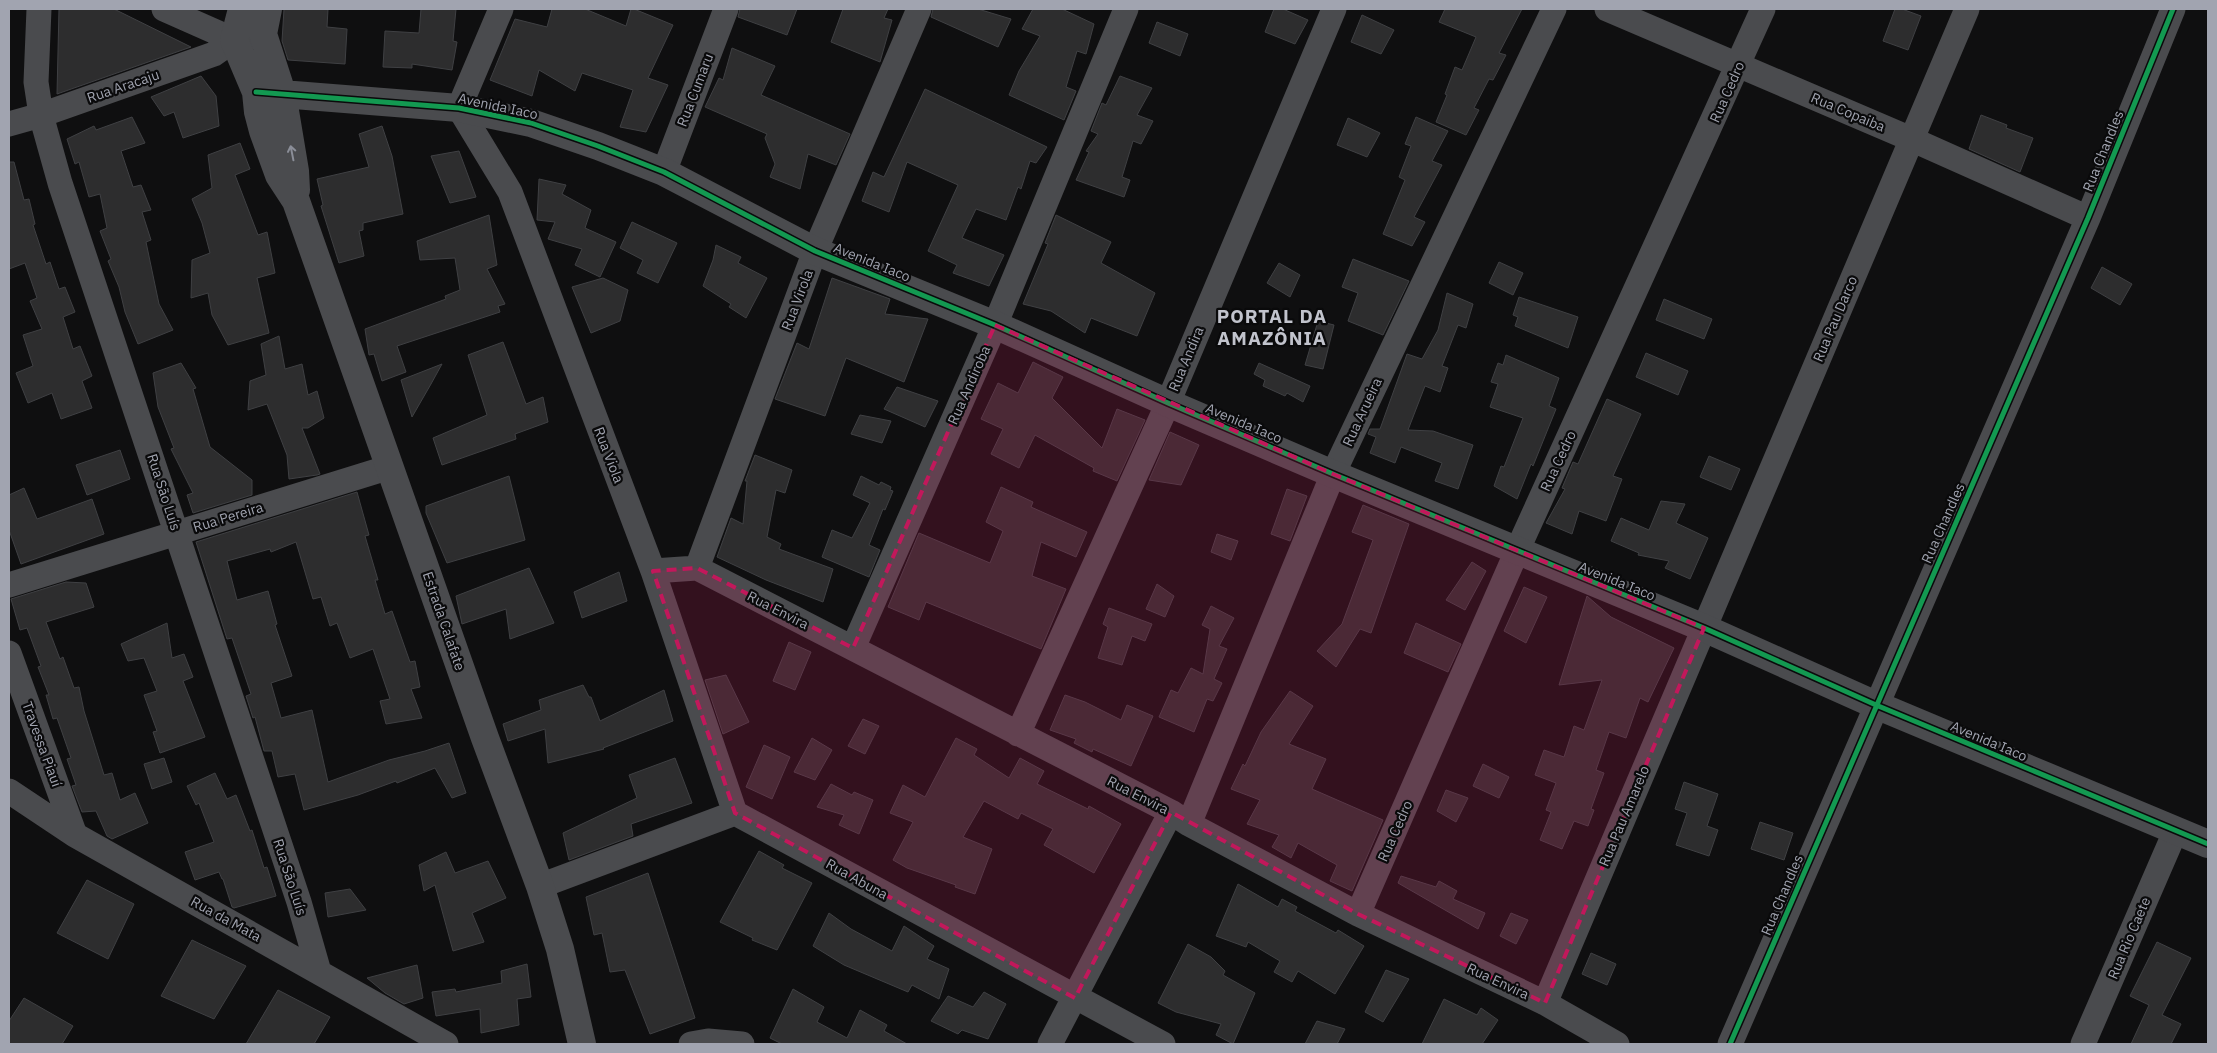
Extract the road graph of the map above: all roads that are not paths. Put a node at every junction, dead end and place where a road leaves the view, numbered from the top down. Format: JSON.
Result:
{"nodes":[{"id":1,"x":39,"y":9,"type":"edge"},
{"id":2,"x":164,"y":9,"type":"edge"},
{"id":3,"x":242,"y":9,"type":"edge"},
{"id":4,"x":501,"y":9,"type":"edge"},
{"id":5,"x":726,"y":9,"type":"edge"},
{"id":6,"x":919,"y":9,"type":"edge"},
{"id":7,"x":1126,"y":9,"type":"edge"},
{"id":8,"x":1334,"y":9,"type":"edge"},
{"id":9,"x":1554,"y":9,"type":"edge"},
{"id":10,"x":1607,"y":9,"type":"edge"},
{"id":11,"x":1763,"y":9,"type":"edge"},
{"id":12,"x":1967,"y":9,"type":"edge"},
{"id":13,"x":2172,"y":9,"type":"edge"},
{"id":14,"x":265,"y":21,"type":"edge"},
{"id":15,"x":234,"y":40,"type":"junction"},
{"id":16,"x":1739,"y":65,"type":"junction"},
{"id":17,"x":269,"y":92,"type":"junction"},
{"id":18,"x":459,"y":108,"type":"junction"},
{"id":19,"x":41,"y":115,"type":"junction"},
{"id":20,"x":9,"y":124,"type":"edge"},
{"id":21,"x":1911,"y":139,"type":"junction"},
{"id":22,"x":664,"y":172,"type":"junction"},
{"id":23,"x":2088,"y":218,"type":"junction"},
{"id":24,"x":815,"y":252,"type":"junction"},
{"id":25,"x":995,"y":325,"type":"junction"},
{"id":26,"x":1168,"y":403,"type":"junction"},
{"id":27,"x":390,"y":467,"type":"junction"},
{"id":28,"x":1333,"y":474,"type":"junction"},
{"id":29,"x":177,"y":532,"type":"junction"},
{"id":30,"x":1517,"y":552,"type":"junction"},
{"id":31,"x":697,"y":568,"type":"junction"},
{"id":32,"x":653,"y":570,"type":"junction"},
{"id":33,"x":9,"y":585,"type":"edge"},
{"id":34,"x":1704,"y":628,"type":"junction"},
{"id":35,"x":853,"y":648,"type":"junction"},
{"id":36,"x":9,"y":654,"type":"edge"},
{"id":37,"x":1876,"y":705,"type":"junction"},
{"id":38,"x":1018,"y":734,"type":"junction"},
{"id":39,"x":9,"y":791,"type":"edge"},
{"id":40,"x":735,"y":812,"type":"junction"},
{"id":41,"x":1180,"y":818,"type":"junction"},
{"id":42,"x":2176,"y":832,"type":"junction"},
{"id":43,"x":75,"y":835,"type":"junction"},
{"id":44,"x":2208,"y":844,"type":"edge"},
{"id":45,"x":540,"y":886,"type":"junction"},
{"id":46,"x":1358,"y":914,"type":"junction"},
{"id":47,"x":319,"y":972,"type":"junction"},
{"id":48,"x":1075,"y":998,"type":"junction"},
{"id":49,"x":1545,"y":1003,"type":"junction"},
{"id":50,"x":446,"y":1044,"type":"edge"},
{"id":51,"x":582,"y":1044,"type":"edge"},
{"id":52,"x":691,"y":1044,"type":"edge"},
{"id":53,"x":742,"y":1044,"type":"edge"},
{"id":54,"x":1050,"y":1044,"type":"edge"},
{"id":55,"x":1163,"y":1044,"type":"edge"},
{"id":56,"x":1617,"y":1044,"type":"edge"},
{"id":57,"x":1730,"y":1044,"type":"edge"},
{"id":58,"x":2083,"y":1044,"type":"edge"}],
"edges":[{"from":1,"to":19,"type":"street","name":"Rua São Luís"},
{"from":2,"to":15,"type":"street"},
{"from":3,"to":15,"type":"street"},
{"from":4,"to":18,"type":"street"},
{"from":5,"to":22,"type":"street","name":"Rua Cumaru"},
{"from":6,"to":24,"type":"street","name":"Rua Virola"},
{"from":7,"to":25,"type":"street","name":"Rua Andiroba"},
{"from":8,"to":26,"type":"street","name":"Rua Andira"},
{"from":9,"to":28,"type":"street","name":"Rua Arueira"},
{"from":10,"to":16,"type":"street","name":"Rua Copaiba"},
{"from":11,"to":16,"type":"street","name":"Rua Cedro"},
{"from":12,"to":21,"type":"street","name":"Rua Pau Darco"},
{"from":13,"to":23,"type":"street","name":"Rua Chandles"},
{"from":14,"to":15,"type":"street"},
{"from":14,"to":17,"type":"street","name":"Estrada Calafate"},
{"from":15,"to":17,"type":"street","name":"Estrada Calafate"},
{"from":15,"to":19,"type":"street","name":"Rua Aracaju"},
{"from":16,"to":21,"type":"street","name":"Rua Copaiba"},
{"from":16,"to":30,"type":"street","name":"Rua Cedro"},
{"from":17,"to":18,"type":"street","name":"Avenida Iaco"},
{"from":17,"to":27,"type":"street","name":"Estrada Calafate"},
{"from":18,"to":22,"type":"street","name":"Avenida Iaco"},
{"from":18,"to":32,"type":"street","name":"Rua Viola"},
{"from":19,"to":20,"type":"street","name":"Rua Aracaju"},
{"from":19,"to":29,"type":"street","name":"Rua São Luís"},
{"from":21,"to":23,"type":"street","name":"Rua Copaiba"},
{"from":21,"to":34,"type":"street","name":"Rua Pau Darco"},
{"from":22,"to":24,"type":"street","name":"Avenida Iaco"},
{"from":23,"to":37,"type":"street","name":"Rua Chandles"},
{"from":24,"to":25,"type":"street","name":"Avenida Iaco"},
{"from":24,"to":31,"type":"street","name":"Rua Virola"},
{"from":25,"to":26,"type":"street","name":"Avenida Iaco"},
{"from":25,"to":35,"type":"street","name":"Rua Andiroba"},
{"from":26,"to":28,"type":"street","name":"Avenida Iaco"},
{"from":26,"to":38,"type":"street","name":"Rua Andira"},
{"from":27,"to":29,"type":"street","name":"Rua Pereira"},
{"from":27,"to":45,"type":"street","name":"Estrada Calafate"},
{"from":28,"to":30,"type":"street","name":"Avenida Iaco"},
{"from":28,"to":41,"type":"street","name":"Rua Arueira"},
{"from":29,"to":33,"type":"street","name":"Rua Pereira"},
{"from":29,"to":47,"type":"street","name":"Rua São Luís"},
{"from":30,"to":34,"type":"street","name":"Avenida Iaco"},
{"from":30,"to":46,"type":"street","name":"Rua Cedro"},
{"from":31,"to":32,"type":"street","name":"Rua Envira"},
{"from":31,"to":35,"type":"street","name":"Rua Envira"},
{"from":32,"to":40,"type":"street","name":"Rua Viola"},
{"from":34,"to":37,"type":"street","name":"Avenida Iaco"},
{"from":34,"to":49,"type":"street","name":"Rua Pau Amarelo"},
{"from":35,"to":38,"type":"street","name":"Rua Envira"},
{"from":36,"to":43,"type":"street","name":"Travessa Piauí"},
{"from":37,"to":42,"type":"street","name":"Avenida Iaco"},
{"from":37,"to":57,"type":"street","name":"Rua Chandles"},
{"from":38,"to":41,"type":"street","name":"Rua Envira"},
{"from":39,"to":43,"type":"street","name":"Rua da Mata"},
{"from":40,"to":45,"type":"street"},
{"from":40,"to":48,"type":"street","name":"Rua Abuna"},
{"from":41,"to":46,"type":"street","name":"Rua Envira"},
{"from":41,"to":48,"type":"street","name":"Rua Arueira"},
{"from":42,"to":44,"type":"street","name":"Avenida Iaco"},
{"from":42,"to":58,"type":"street","name":"Rua Rio Caete"},
{"from":43,"to":47,"type":"street","name":"Rua da Mata"},
{"from":45,"to":51,"type":"street","name":"Estrada Calafate"},
{"from":46,"to":49,"type":"street","name":"Rua Envira"},
{"from":47,"to":50,"type":"street","name":"Rua da Mata"},
{"from":48,"to":54,"type":"street","name":"Rua Arueira"},
{"from":48,"to":55,"type":"street","name":"Rua Abuna"},
{"from":49,"to":56,"type":"street","name":"Rua Envira"},
{"from":52,"to":53,"type":"street"}]}
